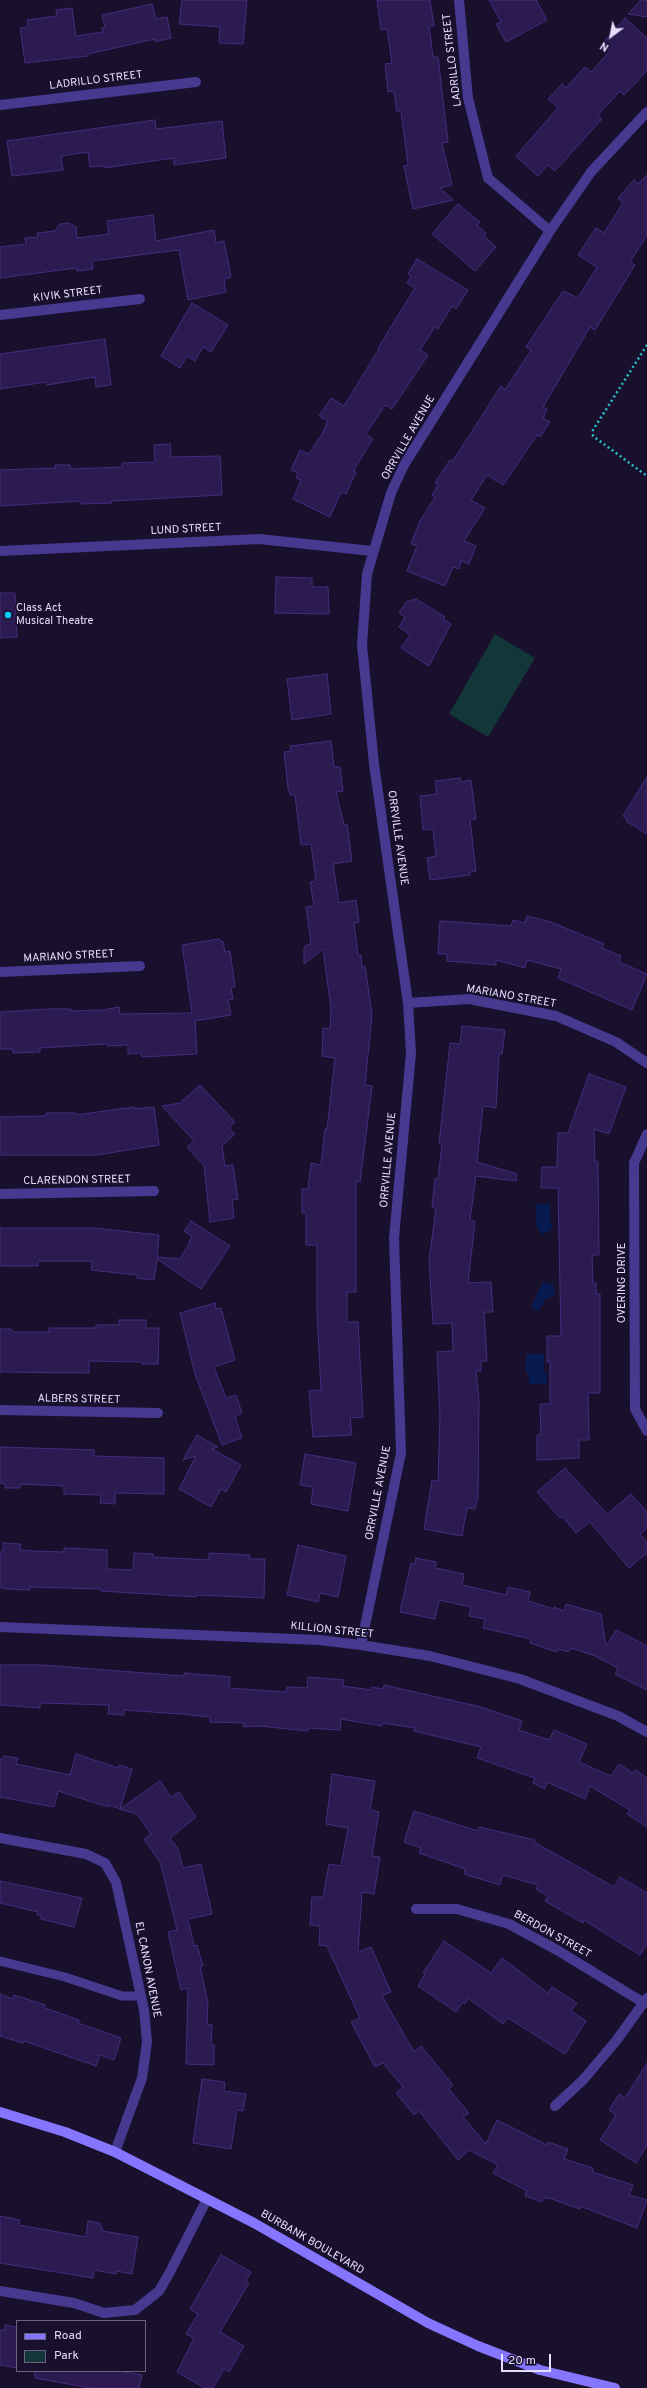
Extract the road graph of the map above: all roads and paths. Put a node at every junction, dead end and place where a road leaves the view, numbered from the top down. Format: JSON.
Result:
{"nodes":[{"id":1,"x":458,"y":0,"type":"edge"},
{"id":2,"x":196,"y":82,"type":"dead end"},
{"id":3,"x":0,"y":105,"type":"edge"},
{"id":4,"x":647,"y":112,"type":"edge"},
{"id":5,"x":550,"y":231,"type":"junction"},
{"id":6,"x":140,"y":299,"type":"dead end"},
{"id":7,"x":0,"y":315,"type":"edge"},
{"id":8,"x":647,"y":345,"type":"edge"},
{"id":9,"x":647,"y":476,"type":"edge"},
{"id":10,"x":0,"y":551,"type":"edge"},
{"id":11,"x":372,"y":551,"type":"junction"},
{"id":12,"x":140,"y":966,"type":"dead end"},
{"id":13,"x":0,"y":972,"type":"edge"},
{"id":14,"x":408,"y":1002,"type":"junction"},
{"id":15,"x":647,"y":1063,"type":"edge"},
{"id":16,"x":647,"y":1134,"type":"edge"},
{"id":17,"x":154,"y":1191,"type":"dead end"},
{"id":18,"x":0,"y":1194,"type":"edge"},
{"id":19,"x":0,"y":1410,"type":"edge"},
{"id":20,"x":158,"y":1413,"type":"dead end"},
{"id":21,"x":647,"y":1431,"type":"edge"},
{"id":22,"x":0,"y":1627,"type":"edge"},
{"id":23,"x":361,"y":1645,"type":"junction"},
{"id":24,"x":647,"y":1732,"type":"edge"},
{"id":25,"x":0,"y":1838,"type":"edge"},
{"id":26,"x":416,"y":1909,"type":"dead end"},
{"id":27,"x":0,"y":1961,"type":"edge"},
{"id":28,"x":141,"y":1996,"type":"junction"},
{"id":29,"x":645,"y":2001,"type":"edge"},
{"id":30,"x":554,"y":2106,"type":"dead end"},
{"id":31,"x":0,"y":2112,"type":"edge"},
{"id":32,"x":115,"y":2152,"type":"junction"},
{"id":33,"x":207,"y":2199,"type":"junction"},
{"id":34,"x":0,"y":2291,"type":"edge"},
{"id":35,"x":615,"y":2388,"type":"edge"}],
"edges":[{"from":1,"to":5,"type":"street","name":"LADRILLO STREET"},
{"from":2,"to":3,"type":"street","name":"LADRILLO STREET"},
{"from":4,"to":5,"type":"street","name":"ORRVILLE AVENUE"},
{"from":5,"to":11,"type":"street","name":"ORRVILLE AVENUE"},
{"from":6,"to":7,"type":"street","name":"KIVIK STREET"},
{"from":8,"to":9,"type":"path"},
{"from":10,"to":11,"type":"street","name":"LUND STREET"},
{"from":11,"to":14,"type":"street","name":"ORRVILLE AVENUE"},
{"from":12,"to":13,"type":"street","name":"MARIANO STREET"},
{"from":14,"to":15,"type":"street","name":"MARIANO STREET"},
{"from":14,"to":23,"type":"street","name":"ORRVILLE AVENUE"},
{"from":16,"to":21,"type":"street","name":"OVERING DRIVE"},
{"from":17,"to":18,"type":"street","name":"CLARENDON STREET"},
{"from":19,"to":20,"type":"street","name":"ALBERS STREET"},
{"from":22,"to":23,"type":"street","name":"KILLION STREET"},
{"from":23,"to":24,"type":"street","name":"KILLION STREET"},
{"from":25,"to":28,"type":"street","name":"EL CANON AVENUE"},
{"from":26,"to":29,"type":"street","name":"BERDON STREET"},
{"from":27,"to":28,"type":"lane"},
{"from":28,"to":32,"type":"street","name":"EL CANON AVENUE"},
{"from":29,"to":30,"type":"street"},
{"from":31,"to":32,"type":"street","name":"BURBANK BOULEVARD"},
{"from":32,"to":33,"type":"street","name":"BURBANK BOULEVARD"},
{"from":33,"to":34,"type":"street"},
{"from":33,"to":35,"type":"street","name":"BURBANK BOULEVARD"}]}
